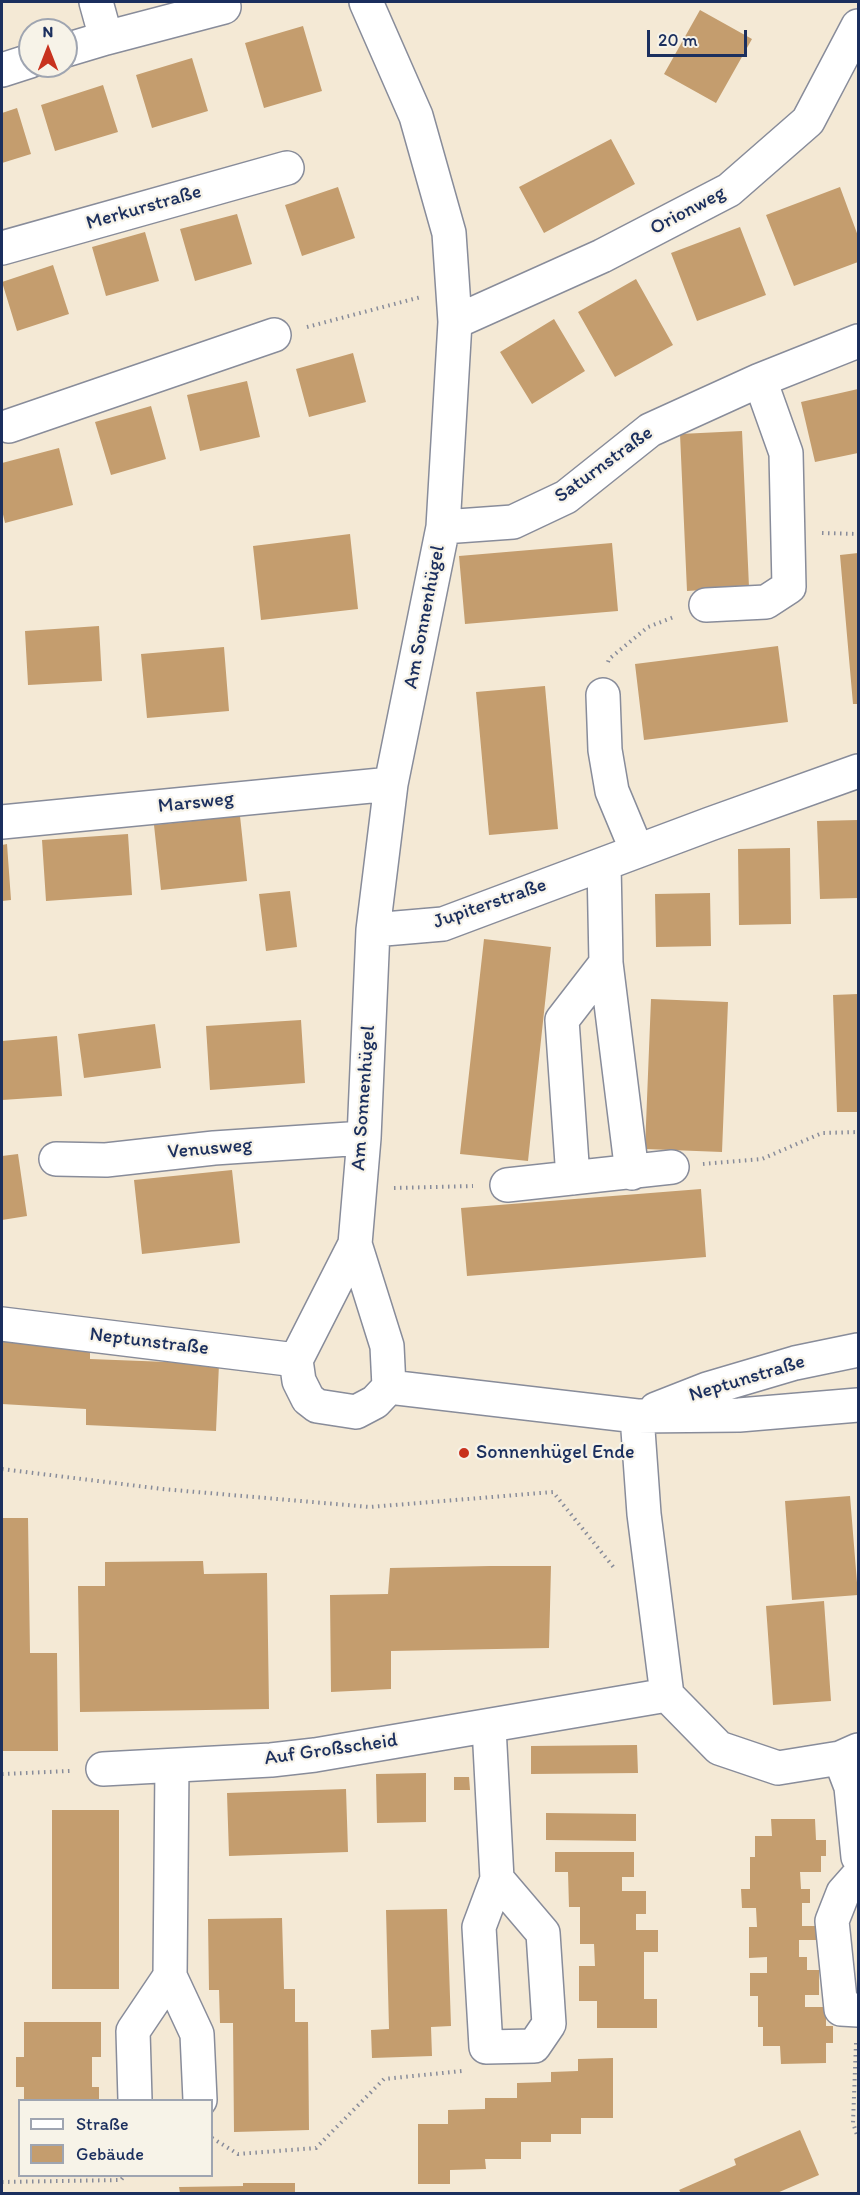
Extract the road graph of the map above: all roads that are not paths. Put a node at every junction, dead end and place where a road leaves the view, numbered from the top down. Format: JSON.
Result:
{"nodes":[{"id":1,"x":96,"y":2,"type":"edge"},
{"id":2,"x":366,"y":2,"type":"edge"},
{"id":3,"x":224,"y":7,"type":"dead end"},
{"id":4,"x":858,"y":26,"type":"edge"},
{"id":5,"x":106,"y":38,"type":"junction"},
{"id":6,"x":78,"y":46,"type":"edge"},
{"id":7,"x":18,"y":65,"type":"edge"},
{"id":8,"x":2,"y":70,"type":"edge"},
{"id":9,"x":287,"y":168,"type":"dead end"},
{"id":10,"x":2,"y":248,"type":"edge"},
{"id":11,"x":455,"y":322,"type":"junction"},
{"id":12,"x":274,"y":335,"type":"road end"},
{"id":13,"x":858,"y":341,"type":"edge"},
{"id":14,"x":760,"y":380,"type":"junction"},
{"id":15,"x":4,"y":421,"type":"edge"},
{"id":16,"x":443,"y":526,"type":"junction"},
{"id":17,"x":706,"y":605,"type":"road end"},
{"id":18,"x":603,"y":695,"type":"road end"},
{"id":19,"x":858,"y":771,"type":"edge"},
{"id":20,"x":392,"y":784,"type":"junction"},
{"id":21,"x":2,"y":822,"type":"edge"},
{"id":22,"x":637,"y":850,"type":"junction"},
{"id":23,"x":604,"y":864,"type":"junction"},
{"id":24,"x":373,"y":930,"type":"junction"},
{"id":25,"x":606,"y":963,"type":"junction"},
{"id":26,"x":364,"y":1138,"type":"junction"},
{"id":27,"x":56,"y":1159,"type":"dead end"},
{"id":28,"x":672,"y":1167,"type":"road end"},
{"id":29,"x":632,"y":1173,"type":"junction"},
{"id":30,"x":573,"y":1178,"type":"junction"},
{"id":31,"x":507,"y":1185,"type":"road end"},
{"id":32,"x":355,"y":1244,"type":"junction"},
{"id":33,"x":2,"y":1324,"type":"edge"},
{"id":34,"x":858,"y":1350,"type":"edge"},
{"id":35,"x":296,"y":1360,"type":"junction"},
{"id":36,"x":389,"y":1387,"type":"junction"},
{"id":37,"x":858,"y":1405,"type":"edge"},
{"id":38,"x":637,"y":1416,"type":"junction"},
{"id":39,"x":667,"y":1695,"type":"junction"},
{"id":40,"x":489,"y":1726,"type":"junction"},
{"id":41,"x":849,"y":1754,"type":"edge"},
{"id":42,"x":172,"y":1766,"type":"junction"},
{"id":43,"x":103,"y":1769,"type":"road end"},
{"id":44,"x":858,"y":1857,"type":"edge"},
{"id":45,"x":858,"y":1876,"type":"edge"},
{"id":46,"x":498,"y":1879,"type":"junction"},
{"id":47,"x":170,"y":1976,"type":"junction"},
{"id":48,"x":850,"y":2010,"type":"edge"},
{"id":49,"x":135,"y":2099,"type":"edge"},
{"id":50,"x":200,"y":2099,"type":"edge"}],
"edges":[{"from":1,"to":5,"type":"street"},
{"from":2,"to":11,"type":"street","name":"Am Sonnenhügel"},
{"from":3,"to":5,"type":"street"},
{"from":4,"to":11,"type":"street","name":"Orionweg"},
{"from":5,"to":6,"type":"street"},
{"from":7,"to":8,"type":"street"},
{"from":9,"to":10,"type":"street","name":"Merkurstraße"},
{"from":11,"to":16,"type":"street","name":"Am Sonnenhügel"},
{"from":12,"to":15,"type":"street"},
{"from":13,"to":14,"type":"street","name":"Saturnstraße"},
{"from":14,"to":16,"type":"street","name":"Saturnstraße"},
{"from":14,"to":17,"type":"street"},
{"from":16,"to":20,"type":"street","name":"Am Sonnenhügel"},
{"from":18,"to":22,"type":"street"},
{"from":19,"to":22,"type":"street","name":"Jupiterstraße"},
{"from":20,"to":21,"type":"street","name":"Marsweg"},
{"from":20,"to":24,"type":"street","name":"Am Sonnenhügel"},
{"from":22,"to":23,"type":"street","name":"Jupiterstraße"},
{"from":23,"to":24,"type":"street","name":"Jupiterstraße"},
{"from":23,"to":25,"type":"street"},
{"from":24,"to":26,"type":"street","name":"Am Sonnenhügel"},
{"from":25,"to":29,"type":"street"},
{"from":25,"to":30,"type":"street"},
{"from":26,"to":27,"type":"street","name":"Venusweg"},
{"from":26,"to":32,"type":"street","name":"Am Sonnenhügel"},
{"from":28,"to":29,"type":"street"},
{"from":29,"to":30,"type":"street"},
{"from":30,"to":31,"type":"street"},
{"from":32,"to":35,"type":"street"},
{"from":32,"to":36,"type":"street"},
{"from":33,"to":35,"type":"street","name":"Neptunstraße"},
{"from":34,"to":38,"type":"street","name":"Neptunstraße"},
{"from":35,"to":36,"type":"street"},
{"from":36,"to":38,"type":"street","name":"Neptunstraße"},
{"from":37,"to":38,"type":"street","name":"Neptunstraße"},
{"from":38,"to":39,"type":"street"},
{"from":39,"to":40,"type":"street","name":"Auf Großscheid"},
{"from":39,"to":41,"type":"street"},
{"from":40,"to":42,"type":"street","name":"Auf Großscheid"},
{"from":40,"to":46,"type":"street"},
{"from":41,"to":44,"type":"street"},
{"from":42,"to":43,"type":"street","name":"Auf Großscheid"},
{"from":42,"to":47,"type":"street"},
{"from":45,"to":48,"type":"street"},
{"from":46,"to":46,"type":"street"},
{"from":47,"to":49,"type":"street"},
{"from":47,"to":50,"type":"street"}]}
